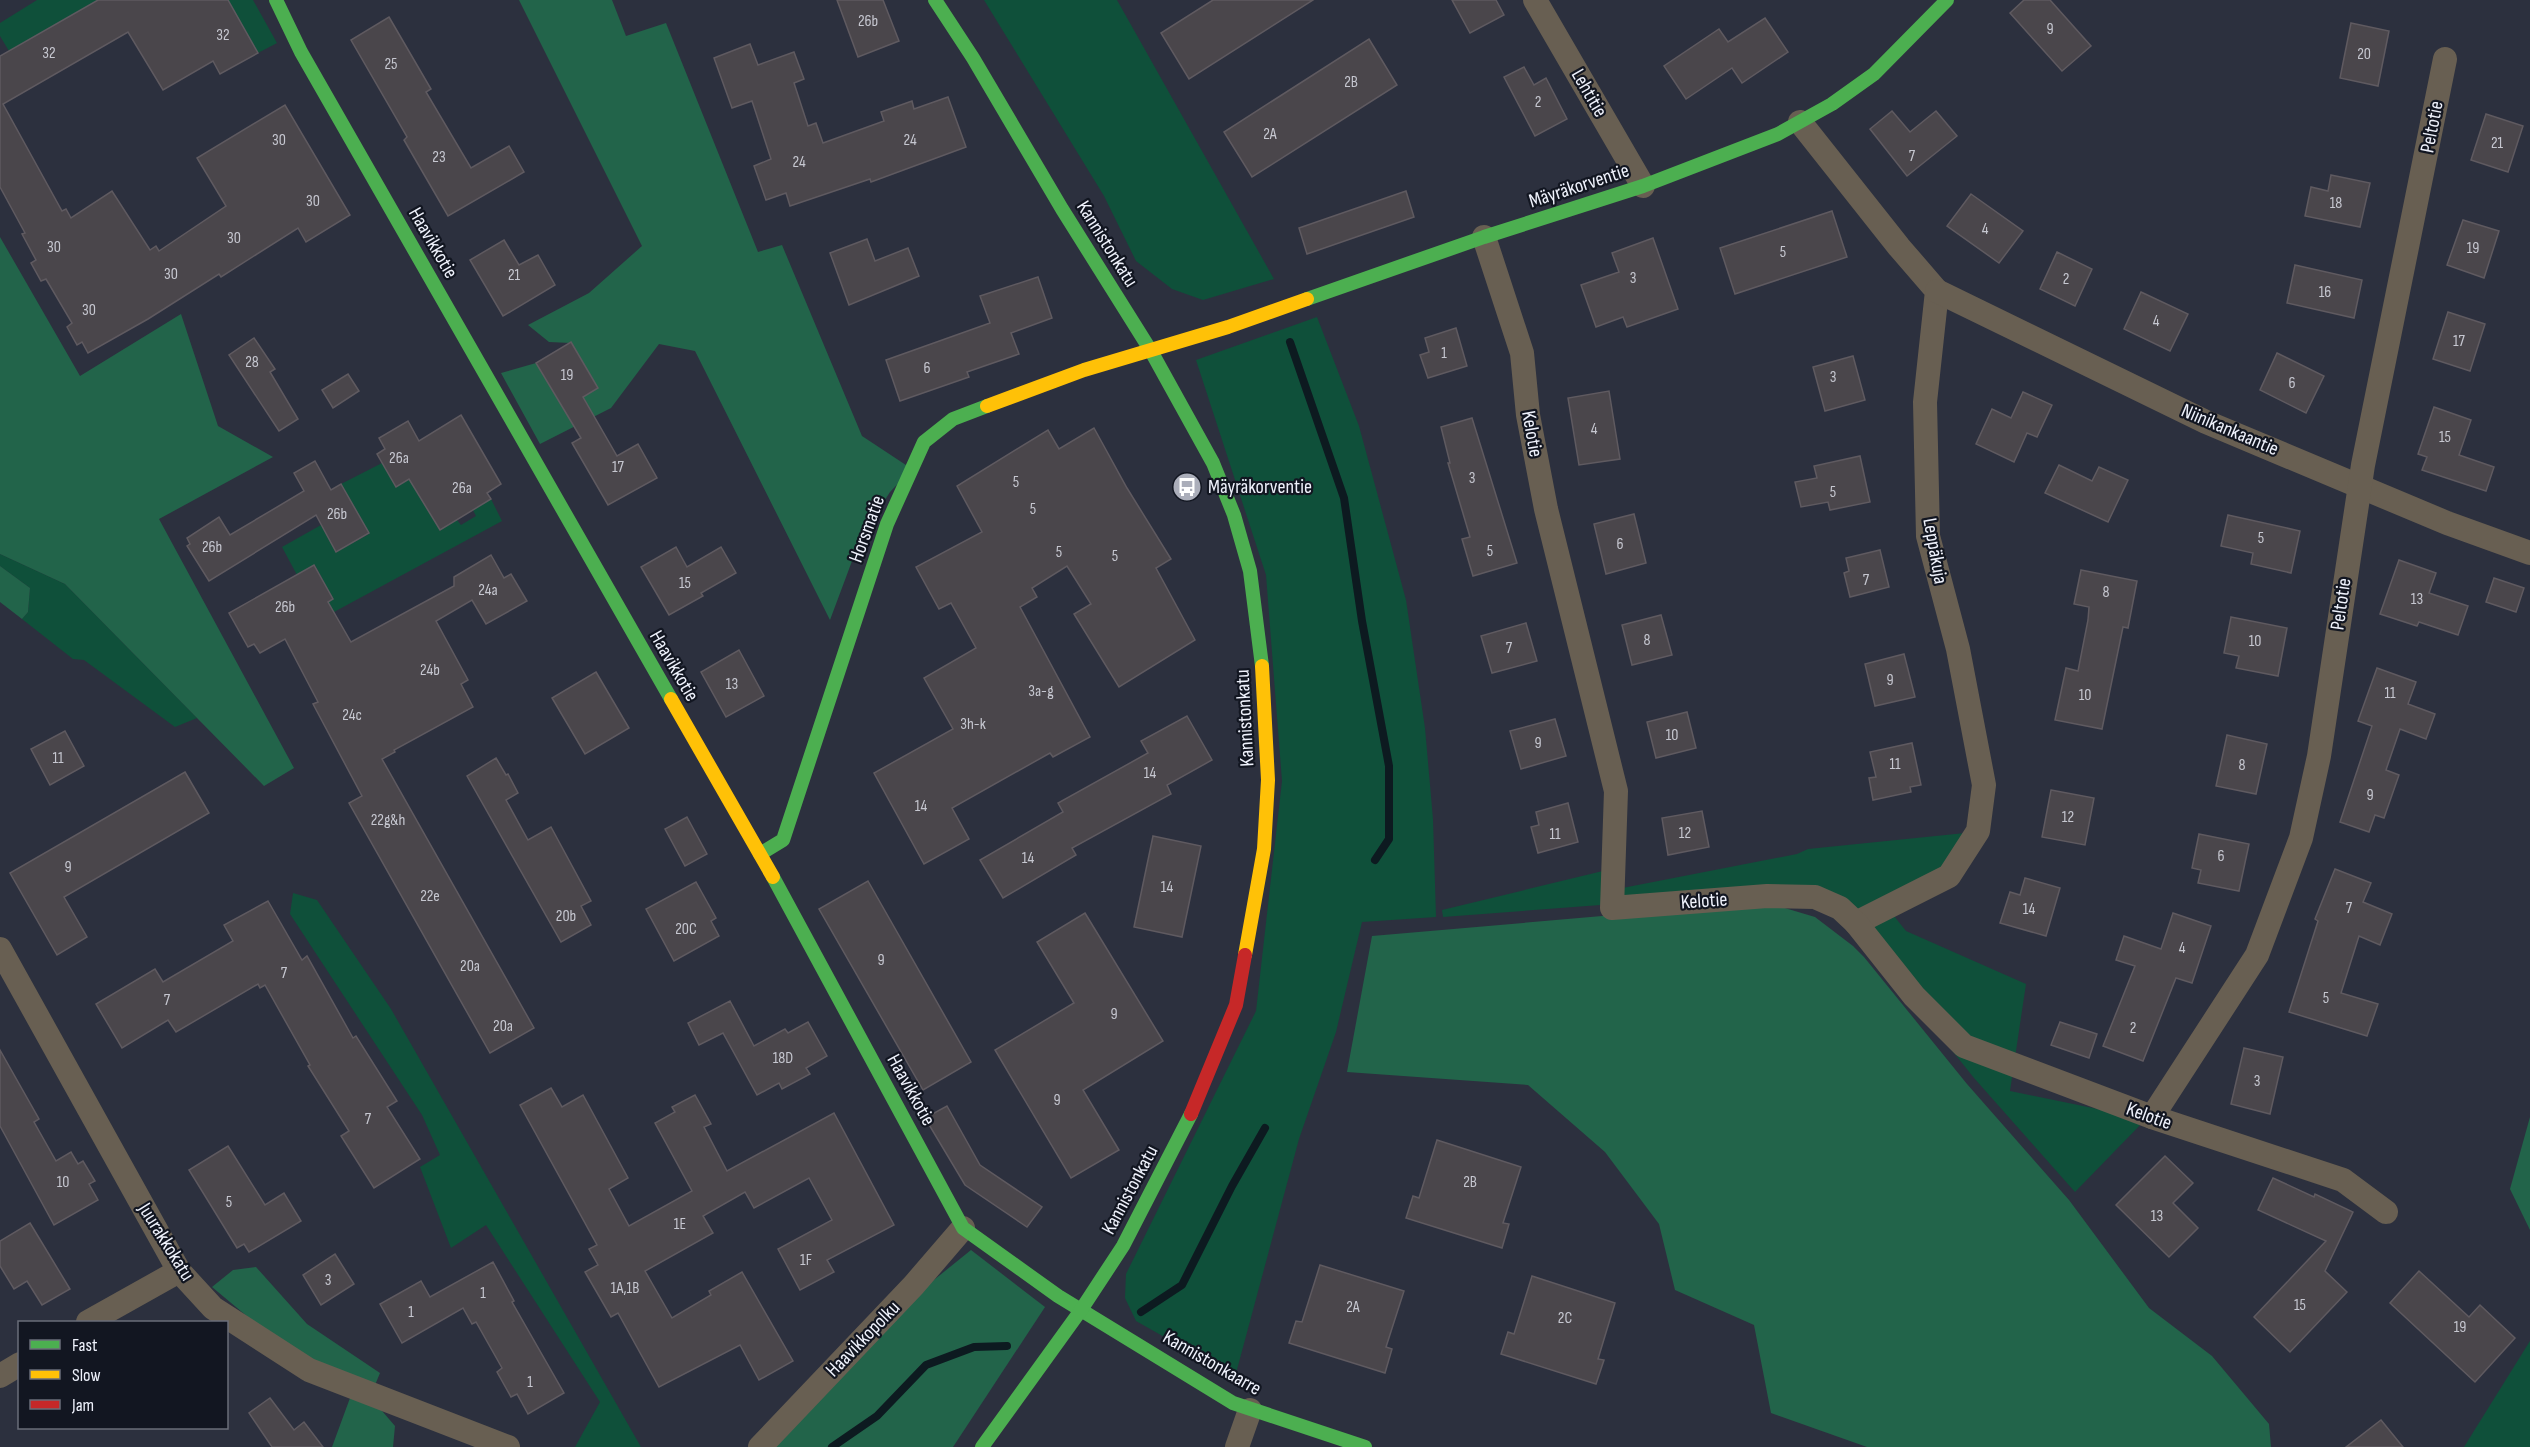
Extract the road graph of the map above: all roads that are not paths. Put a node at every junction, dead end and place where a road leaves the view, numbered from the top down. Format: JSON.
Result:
{"nodes":[{"id":1,"x":276,"y":0,"type":"edge"},
{"id":2,"x":935,"y":0,"type":"edge"},
{"id":3,"x":1535,"y":0,"type":"edge"},
{"id":4,"x":1947,"y":0,"type":"edge"},
{"id":5,"x":2445,"y":59,"type":"dead end"},
{"id":6,"x":1800,"y":122,"type":"junction"},
{"id":7,"x":1643,"y":186,"type":"junction"},
{"id":8,"x":1484,"y":237,"type":"junction"},
{"id":9,"x":1937,"y":291,"type":"junction"},
{"id":10,"x":1151,"y":351,"type":"junction"},
{"id":11,"x":2360,"y":485,"type":"junction"},
{"id":12,"x":2530,"y":553,"type":"edge"},
{"id":13,"x":760,"y":854,"type":"junction"},
{"id":14,"x":1856,"y":923,"type":"junction"},
{"id":15,"x":0,"y":949,"type":"edge"},
{"id":16,"x":2152,"y":1118,"type":"junction"},
{"id":17,"x":2386,"y":1212,"type":"dead end"},
{"id":18,"x":963,"y":1228,"type":"junction"},
{"id":19,"x":179,"y":1271,"type":"junction"},
{"id":20,"x":1081,"y":1310,"type":"junction"},
{"id":21,"x":92,"y":1321,"type":"edge"},
{"id":22,"x":18,"y":1365,"type":"edge"},
{"id":23,"x":0,"y":1376,"type":"edge"},
{"id":24,"x":1250,"y":1410,"type":"junction"},
{"id":25,"x":508,"y":1447,"type":"edge"},
{"id":26,"x":760,"y":1447,"type":"edge"},
{"id":27,"x":982,"y":1447,"type":"edge"},
{"id":28,"x":1237,"y":1447,"type":"edge"},
{"id":29,"x":1365,"y":1447,"type":"edge"}],
"edges":[{"from":1,"to":13,"type":"street","name":"Haavikkotie"},
{"from":2,"to":10,"type":"street","name":"Kannistonkatu"},
{"from":3,"to":7,"type":"street","name":"Lehtitie"},
{"from":4,"to":6,"type":"street","name":"Mäyräkorventie"},
{"from":5,"to":11,"type":"street","name":"Peltotie"},
{"from":6,"to":7,"type":"street","name":"Mäyräkorventie"},
{"from":6,"to":9,"type":"street"},
{"from":7,"to":8,"type":"street","name":"Mäyräkorventie"},
{"from":8,"to":10,"type":"street","name":"Mäyräkorventie"},
{"from":8,"to":14,"type":"street","name":"Kelotie"},
{"from":9,"to":11,"type":"street","name":"Niinikankaantie"},
{"from":9,"to":14,"type":"street","name":"Leppäkuja"},
{"from":10,"to":13,"type":"street","name":"Horsmatie"},
{"from":10,"to":20,"type":"street","name":"Kannistonkatu"},
{"from":11,"to":12,"type":"street","name":"Niinikankaantie"},
{"from":11,"to":16,"type":"street","name":"Peltotie"},
{"from":13,"to":18,"type":"street","name":"Haavikkotie"},
{"from":14,"to":16,"type":"street","name":"Kelotie"},
{"from":15,"to":19,"type":"street","name":"Juurakkokatu"},
{"from":16,"to":17,"type":"street","name":"Kelotie"},
{"from":18,"to":20,"type":"street","name":"Haavikkotie"},
{"from":18,"to":26,"type":"street","name":"Haavikkopolku"},
{"from":19,"to":21,"type":"street"},
{"from":19,"to":25,"type":"street","name":"Juurakkokatu"},
{"from":20,"to":24,"type":"street","name":"Kannistonkaarre"},
{"from":20,"to":27,"type":"street","name":"Kannistonkatu"},
{"from":22,"to":23,"type":"street"},
{"from":24,"to":28,"type":"street"},
{"from":24,"to":29,"type":"street","name":"Kannistonkaarre"}]}
